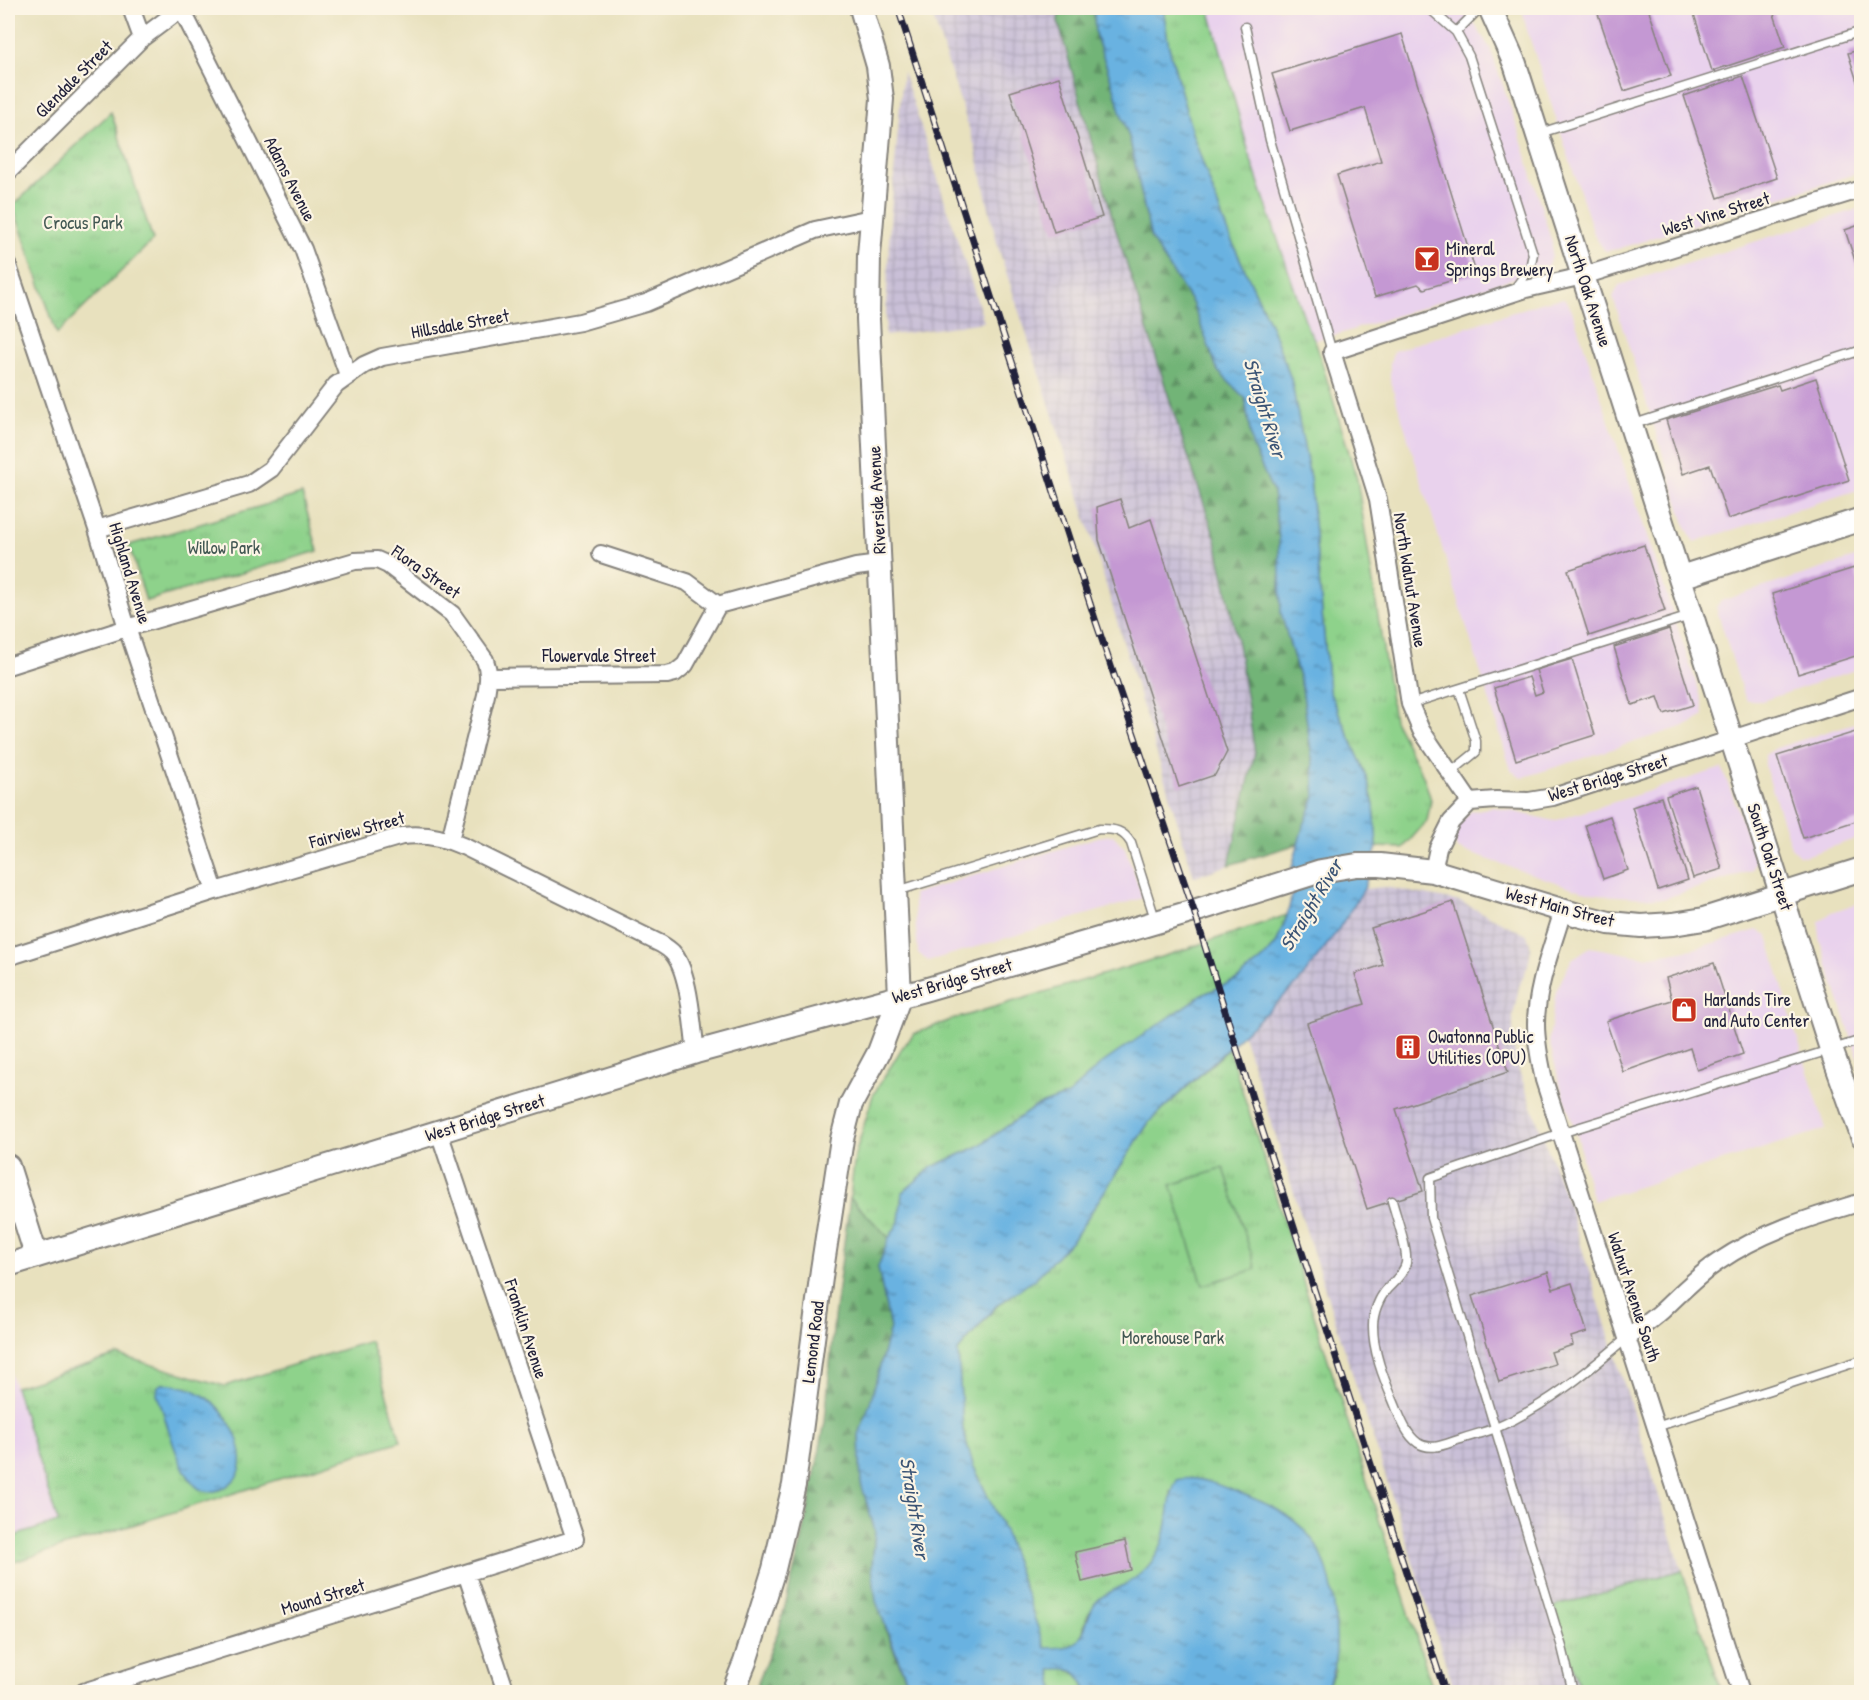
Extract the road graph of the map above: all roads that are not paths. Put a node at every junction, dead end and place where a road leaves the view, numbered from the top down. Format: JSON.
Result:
{"nodes":[{"id":1,"x":131,"y":8,"type":"edge"},
{"id":2,"x":182,"y":8,"type":"edge"},
{"id":3,"x":861,"y":8,"type":"edge"},
{"id":4,"x":1429,"y":8,"type":"edge"},
{"id":5,"x":1480,"y":8,"type":"edge"},
{"id":6,"x":1490,"y":8,"type":"edge"},
{"id":7,"x":1245,"y":27,"type":"dead end"},
{"id":8,"x":1862,"y":31,"type":"edge"},
{"id":9,"x":1456,"y":32,"type":"junction"},
{"id":10,"x":142,"y":39,"type":"junction"},
{"id":11,"x":1537,"y":134,"type":"junction"},
{"id":12,"x":8,"y":172,"type":"edge"},
{"id":13,"x":1862,"y":189,"type":"edge"},
{"id":14,"x":871,"y":218,"type":"junction"},
{"id":15,"x":8,"y":266,"type":"edge"},
{"id":16,"x":1582,"y":276,"type":"junction"},
{"id":17,"x":1511,"y":294,"type":"junction"},
{"id":18,"x":1862,"y":350,"type":"edge"},
{"id":19,"x":1332,"y":352,"type":"junction"},
{"id":20,"x":348,"y":375,"type":"junction"},
{"id":21,"x":1631,"y":425,"type":"junction"},
{"id":22,"x":1862,"y":519,"type":"edge"},
{"id":23,"x":97,"y":529,"type":"junction"},
{"id":24,"x":601,"y":554,"type":"dead end"},
{"id":25,"x":880,"y":564,"type":"junction"},
{"id":26,"x":1681,"y":577,"type":"junction"},
{"id":27,"x":718,"y":605,"type":"junction"},
{"id":28,"x":1692,"y":615,"type":"junction"},
{"id":29,"x":127,"y":628,"type":"junction"},
{"id":30,"x":8,"y":666,"type":"edge"},
{"id":31,"x":489,"y":677,"type":"junction"},
{"id":32,"x":1459,"y":689,"type":"junction"},
{"id":33,"x":1862,"y":697,"type":"edge"},
{"id":34,"x":1410,"y":704,"type":"junction"},
{"id":35,"x":1732,"y":740,"type":"junction"},
{"id":36,"x":1450,"y":773,"type":"junction"},
{"id":37,"x":1470,"y":802,"type":"junction"},
{"id":38,"x":450,"y":840,"type":"junction"},
{"id":39,"x":1862,"y":869,"type":"edge"},
{"id":40,"x":1433,"y":871,"type":"junction"},
{"id":41,"x":215,"y":891,"type":"junction"},
{"id":42,"x":896,"y":891,"type":"junction"},
{"id":43,"x":1782,"y":895,"type":"junction"},
{"id":44,"x":1563,"y":910,"type":"junction"},
{"id":45,"x":1156,"y":922,"type":"junction"},
{"id":46,"x":8,"y":957,"type":"edge"},
{"id":47,"x":900,"y":996,"type":"junction"},
{"id":48,"x":1862,"y":1040,"type":"edge"},
{"id":49,"x":1831,"y":1049,"type":"junction"},
{"id":50,"x":696,"y":1052,"type":"junction"},
{"id":51,"x":439,"y":1132,"type":"junction"},
{"id":52,"x":1561,"y":1133,"type":"junction"},
{"id":53,"x":1862,"y":1136,"type":"edge"},
{"id":54,"x":8,"y":1166,"type":"edge"},
{"id":55,"x":1392,"y":1201,"type":"dead end"},
{"id":56,"x":1862,"y":1202,"type":"edge"},
{"id":57,"x":36,"y":1255,"type":"junction"},
{"id":58,"x":8,"y":1264,"type":"edge"},
{"id":59,"x":1627,"y":1338,"type":"junction"},
{"id":60,"x":1862,"y":1360,"type":"edge"},
{"id":61,"x":1656,"y":1427,"type":"junction"},
{"id":62,"x":1494,"y":1428,"type":"junction"},
{"id":63,"x":575,"y":1539,"type":"joint"},
{"id":64,"x":466,"y":1573,"type":"junction"},
{"id":65,"x":112,"y":1688,"type":"edge"},
{"id":66,"x":83,"y":1692,"type":"edge"},
{"id":67,"x":506,"y":1692,"type":"edge"},
{"id":68,"x":734,"y":1692,"type":"edge"},
{"id":69,"x":1573,"y":1692,"type":"edge"},
{"id":70,"x":1741,"y":1692,"type":"edge"}],
"edges":[{"from":1,"to":10,"type":"street"},
{"from":2,"to":10,"type":"street","name":"Glendale Street"},
{"from":2,"to":20,"type":"street","name":"Adams Avenue"},
{"from":3,"to":14,"type":"main road","name":"Riverside Avenue"},
{"from":4,"to":9,"type":"lane"},
{"from":5,"to":9,"type":"lane"},
{"from":6,"to":11,"type":"main road","name":"North Oak Avenue"},
{"from":7,"to":19,"type":"lane"},
{"from":8,"to":11,"type":"lane"},
{"from":9,"to":17,"type":"lane"},
{"from":10,"to":12,"type":"street","name":"Glendale Street"},
{"from":11,"to":16,"type":"main road","name":"North Oak Avenue"},
{"from":13,"to":16,"type":"street","name":"West Vine Street"},
{"from":14,"to":20,"type":"street","name":"Hillsdale Street"},
{"from":14,"to":25,"type":"main road","name":"Riverside Avenue"},
{"from":15,"to":23,"type":"street","name":"Highland Avenue"},
{"from":16,"to":17,"type":"street","name":"West Vine Street"},
{"from":16,"to":21,"type":"main road","name":"North Oak Avenue"},
{"from":17,"to":19,"type":"street","name":"West Vine Street"},
{"from":18,"to":21,"type":"lane"},
{"from":19,"to":34,"type":"street","name":"North Walnut Avenue"},
{"from":20,"to":23,"type":"street","name":"Hillsdale Street"},
{"from":21,"to":26,"type":"main road","name":"North Oak Avenue"},
{"from":22,"to":26,"type":"main road"},
{"from":23,"to":29,"type":"street","name":"Highland Avenue"},
{"from":24,"to":27,"type":"street"},
{"from":25,"to":27,"type":"street"},
{"from":25,"to":42,"type":"main road","name":"Riverside Avenue"},
{"from":26,"to":28,"type":"main road","name":"South Oak Street"},
{"from":27,"to":31,"type":"street","name":"Flowervale Street"},
{"from":28,"to":32,"type":"lane"},
{"from":28,"to":35,"type":"main road","name":"South Oak Street"},
{"from":29,"to":30,"type":"street","name":"Flora Street"},
{"from":29,"to":31,"type":"street","name":"Flora Street"},
{"from":29,"to":41,"type":"street","name":"Highland Avenue"},
{"from":31,"to":38,"type":"street"},
{"from":32,"to":34,"type":"lane"},
{"from":32,"to":36,"type":"lane"},
{"from":33,"to":35,"type":"street","name":"West Bridge Street"},
{"from":34,"to":36,"type":"street","name":"North Walnut Avenue"},
{"from":35,"to":37,"type":"street","name":"West Bridge Street"},
{"from":35,"to":43,"type":"main road","name":"South Oak Street"},
{"from":36,"to":37,"type":"street","name":"North Walnut Avenue"},
{"from":37,"to":40,"type":"street"},
{"from":38,"to":41,"type":"street","name":"Fairview Street"},
{"from":38,"to":50,"type":"street","name":"Fairview Street"},
{"from":39,"to":43,"type":"main road","name":"West Main Street"},
{"from":40,"to":44,"type":"main road","name":"West Main Street"},
{"from":40,"to":45,"type":"main road","name":"West Bridge Street"},
{"from":41,"to":46,"type":"street","name":"Fairview Street"},
{"from":42,"to":45,"type":"lane"},
{"from":42,"to":47,"type":"main road","name":"Riverside Avenue"},
{"from":43,"to":44,"type":"main road","name":"West Main Street"},
{"from":43,"to":49,"type":"main road","name":"South Oak Street"},
{"from":44,"to":52,"type":"street","name":"Walnut Avenue South"},
{"from":45,"to":47,"type":"main road","name":"West Bridge Street"},
{"from":47,"to":50,"type":"main road","name":"West Bridge Street"},
{"from":47,"to":68,"type":"main road","name":"Lemond Road"},
{"from":48,"to":49,"type":"lane"},
{"from":49,"to":52,"type":"lane"},
{"from":49,"to":53,"type":"main road","name":"South Oak Street"},
{"from":50,"to":51,"type":"main road","name":"West Bridge Street"},
{"from":51,"to":57,"type":"main road","name":"West Bridge Street"},
{"from":51,"to":63,"type":"street","name":"Franklin Avenue"},
{"from":52,"to":59,"type":"street","name":"Walnut Avenue South"},
{"from":52,"to":62,"type":"lane"},
{"from":54,"to":57,"type":"main road"},
{"from":55,"to":62,"type":"lane"},
{"from":56,"to":59,"type":"street"},
{"from":57,"to":58,"type":"main road","name":"West Bridge Street"},
{"from":59,"to":61,"type":"street","name":"Walnut Avenue South"},
{"from":59,"to":62,"type":"lane"},
{"from":60,"to":61,"type":"lane"},
{"from":61,"to":70,"type":"street","name":"Walnut Avenue South"},
{"from":62,"to":69,"type":"lane"},
{"from":63,"to":64,"type":"street","name":"Mound Street"},
{"from":64,"to":65,"type":"street","name":"Mound Street"},
{"from":64,"to":67,"type":"street"},
{"from":65,"to":66,"type":"street","name":"Mound Street"}]}
